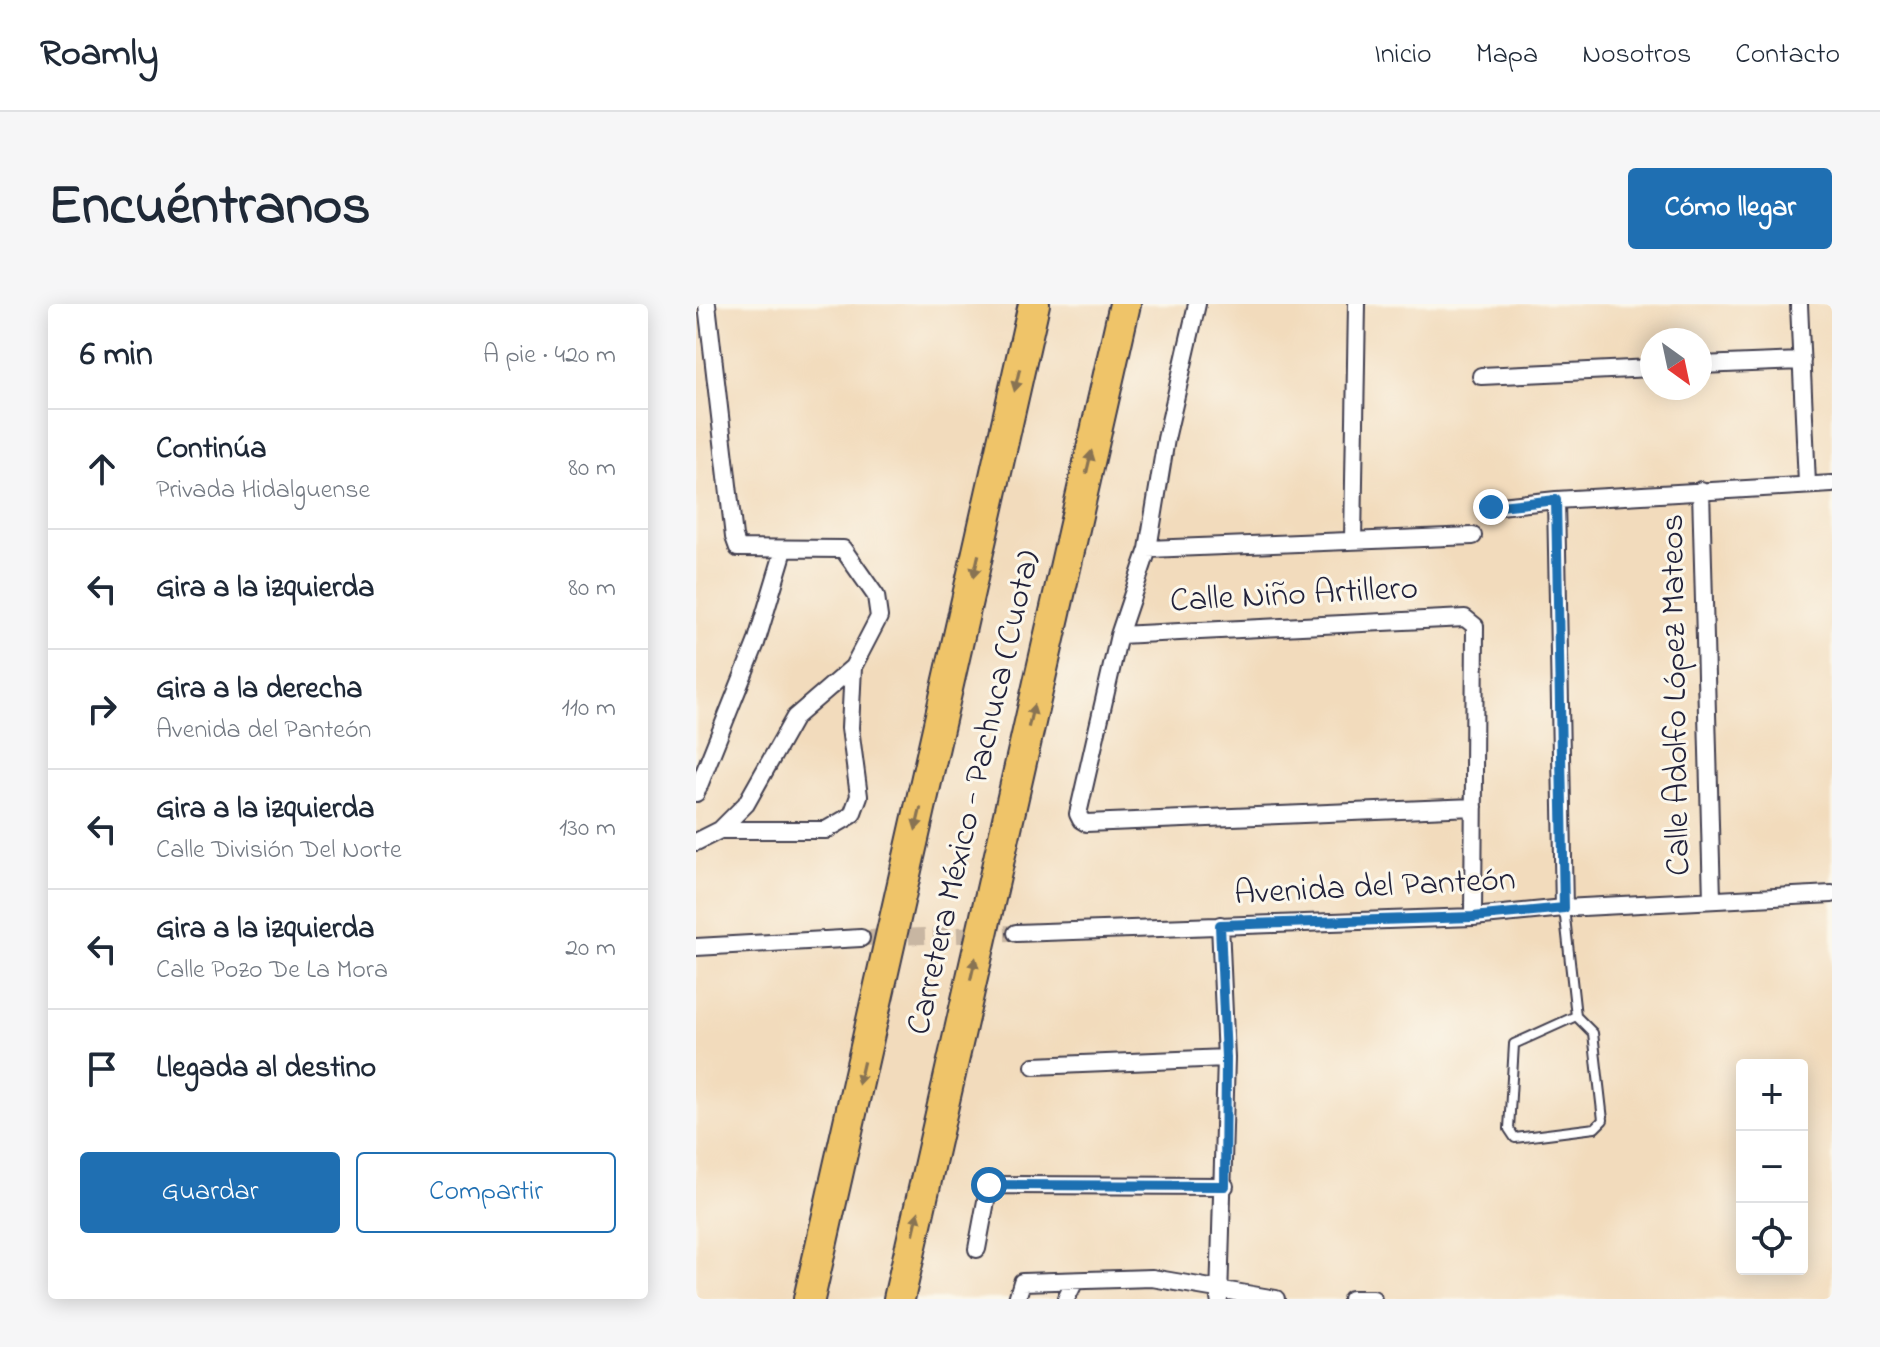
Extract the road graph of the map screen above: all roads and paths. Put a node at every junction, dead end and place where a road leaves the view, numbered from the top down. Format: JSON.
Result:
{"nodes":[{"id":1,"x":707,"y":304,"type":"edge"},
{"id":2,"x":1034,"y":304,"type":"edge"},
{"id":3,"x":1125,"y":304,"type":"edge"},
{"id":4,"x":1197,"y":304,"type":"edge"},
{"id":5,"x":1357,"y":304,"type":"edge"},
{"id":6,"x":1799,"y":304,"type":"edge"},
{"id":7,"x":1802,"y":361,"type":"junction"},
{"id":8,"x":1712,"y":365,"type":"edge"},
{"id":9,"x":1640,"y":369,"type":"edge"},
{"id":10,"x":1481,"y":376,"type":"dead end"},
{"id":11,"x":1807,"y":484,"type":"junction"},
{"id":12,"x":1832,"y":484,"type":"edge"},
{"id":13,"x":1701,"y":490,"type":"junction"},
{"id":14,"x":1556,"y":500,"type":"junction"},
{"id":15,"x":1491,"y":507,"type":"dead end"},
{"id":16,"x":1473,"y":536,"type":"dead end"},
{"id":17,"x":1353,"y":540,"type":"junction"},
{"id":18,"x":1148,"y":549,"type":"junction"},
{"id":19,"x":784,"y":550,"type":"junction"},
{"id":20,"x":1119,"y":635,"type":"junction"},
{"id":21,"x":853,"y":667,"type":"junction"},
{"id":22,"x":696,"y":793,"type":"edge"},
{"id":23,"x":1474,"y":807,"type":"junction"},
{"id":24,"x":720,"y":830,"type":"junction"},
{"id":25,"x":696,"y":842,"type":"edge"},
{"id":26,"x":1832,"y":894,"type":"edge"},
{"id":27,"x":1712,"y":899,"type":"junction"},
{"id":28,"x":1564,"y":908,"type":"junction"},
{"id":29,"x":1473,"y":917,"type":"junction"},
{"id":30,"x":1220,"y":925,"type":"junction"},
{"id":31,"x":1016,"y":933,"type":"tunnel mouth"},
{"id":32,"x":861,"y":938,"type":"tunnel mouth"},
{"id":33,"x":696,"y":947,"type":"edge"},
{"id":34,"x":1576,"y":1016,"type":"junction"},
{"id":35,"x":1226,"y":1058,"type":"junction"},
{"id":36,"x":1034,"y":1066,"type":"dead end"},
{"id":37,"x":1225,"y":1186,"type":"junction"},
{"id":38,"x":977,"y":1249,"type":"dead end"},
{"id":39,"x":1075,"y":1281,"type":"junction"},
{"id":40,"x":1219,"y":1293,"type":"edge"},
{"id":41,"x":809,"y":1299,"type":"edge"},
{"id":42,"x":899,"y":1299,"type":"edge"},
{"id":43,"x":1017,"y":1299,"type":"edge"},
{"id":44,"x":1066,"y":1299,"type":"edge"},
{"id":45,"x":1276,"y":1299,"type":"edge"},
{"id":46,"x":1351,"y":1299,"type":"edge"},
{"id":47,"x":1373,"y":1299,"type":"edge"}],
"edges":[{"from":1,"to":19,"type":"street"},
{"from":2,"to":41,"type":"highway","name":"Carretera México - Pachuca (Cuota)","one_way":true},
{"from":42,"to":3,"type":"highway","name":"Carretera México - Pachuca (Cuota)","one_way":true},
{"from":4,"to":18,"type":"street"},
{"from":5,"to":17,"type":"street"},
{"from":6,"to":7,"type":"street"},
{"from":7,"to":8,"type":"street"},
{"from":7,"to":11,"type":"street"},
{"from":9,"to":10,"type":"street"},
{"from":11,"to":12,"type":"street"},
{"from":11,"to":13,"type":"street"},
{"from":13,"to":14,"type":"street"},
{"from":13,"to":27,"type":"street","name":"Calle Adolfo López Mateos"},
{"from":14,"to":15,"type":"street"},
{"from":14,"to":28,"type":"street"},
{"from":16,"to":17,"type":"street"},
{"from":17,"to":18,"type":"street"},
{"from":18,"to":20,"type":"street"},
{"from":19,"to":21,"type":"street"},
{"from":19,"to":22,"type":"street"},
{"from":20,"to":23,"type":"street","name":"Calle Niño Artillero"},
{"from":20,"to":23,"type":"street"},
{"from":21,"to":24,"type":"street"},
{"from":21,"to":24,"type":"street"},
{"from":23,"to":29,"type":"street"},
{"from":24,"to":25,"type":"street"},
{"from":26,"to":27,"type":"street","name":"Avenida del Panteón"},
{"from":27,"to":28,"type":"street","name":"Avenida del Panteón"},
{"from":28,"to":29,"type":"street","name":"Avenida del Panteón"},
{"from":28,"to":34,"type":"lane"},
{"from":29,"to":30,"type":"street","name":"Avenida del Panteón"},
{"from":30,"to":31,"type":"street","name":"Avenida del Panteón"},
{"from":30,"to":35,"type":"street"},
{"from":32,"to":33,"type":"street"},
{"from":34,"to":34,"type":"lane"},
{"from":35,"to":36,"type":"street"},
{"from":35,"to":37,"type":"street"},
{"from":37,"to":38,"type":"street"},
{"from":37,"to":40,"type":"street"},
{"from":39,"to":40,"type":"street"},
{"from":39,"to":43,"type":"street"},
{"from":39,"to":44,"type":"street"},
{"from":40,"to":45,"type":"street"},
{"from":46,"to":47,"type":"street"}]}
